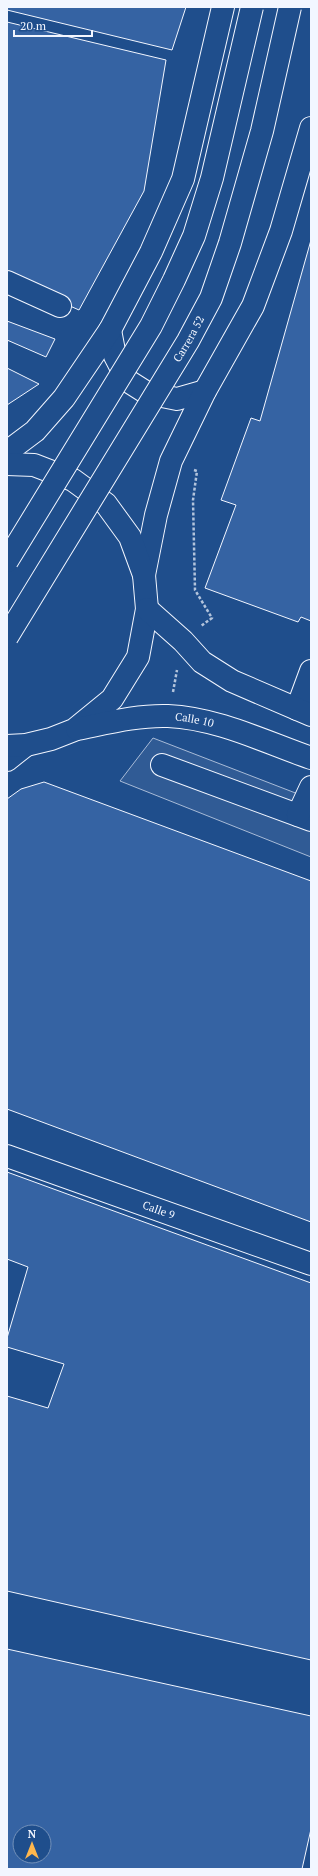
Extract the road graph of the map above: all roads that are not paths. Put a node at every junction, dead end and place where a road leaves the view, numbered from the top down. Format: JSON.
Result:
{"nodes":[{"id":1,"x":223,"y":7,"type":"edge"},
{"id":2,"x":252,"y":7,"type":"edge"},
{"id":3,"x":290,"y":7,"type":"edge"},
{"id":4,"x":311,"y":128,"type":"edge"},
{"id":5,"x":7,"y":282,"type":"edge"},
{"id":6,"x":60,"y":306,"type":"dead end"},
{"id":7,"x":110,"y":330,"type":"junction"},
{"id":8,"x":204,"y":391,"type":"junction"},
{"id":9,"x":7,"y":452,"type":"edge"},
{"id":10,"x":7,"y":464,"type":"edge"},
{"id":11,"x":7,"y":561,"type":"edge"},
{"id":12,"x":144,"y":575,"type":"junction"},
{"id":13,"x":147,"y":609,"type":"junction"},
{"id":14,"x":7,"y":638,"type":"edge"},
{"id":15,"x":311,"y":671,"type":"edge"},
{"id":16,"x":304,"y":712,"type":"edge"},
{"id":17,"x":74,"y":730,"type":"junction"},
{"id":18,"x":17,"y":746,"type":"edge"},
{"id":19,"x":311,"y":758,"type":"edge"},
{"id":20,"x":7,"y":760,"type":"edge"},
{"id":21,"x":162,"y":765,"type":"dead end"},
{"id":22,"x":311,"y":787,"type":"edge"},
{"id":23,"x":304,"y":818,"type":"edge"},
{"id":24,"x":7,"y":1156,"type":"edge"},
{"id":25,"x":311,"y":1264,"type":"edge"}],
"edges":[{"from":1,"to":7,"type":"main road"},
{"from":2,"to":11,"type":"main road","bridge":true},
{"from":3,"to":14,"type":"main road","name":"Carrera 52","bridge":true},
{"from":4,"to":8,"type":"main road"},
{"from":5,"to":6,"type":"main road"},
{"from":7,"to":8,"type":"main road"},
{"from":7,"to":9,"type":"main road"},
{"from":8,"to":12,"type":"main road"},
{"from":10,"to":12,"type":"main road"},
{"from":12,"to":13,"type":"main road"},
{"from":13,"to":16,"type":"main road"},
{"from":13,"to":17,"type":"main road"},
{"from":15,"to":16,"type":"main road"},
{"from":17,"to":18,"type":"main road"},
{"from":17,"to":19,"type":"main road","name":"Calle 10"},
{"from":18,"to":20,"type":"main road"},
{"from":21,"to":23,"type":"main road"},
{"from":22,"to":23,"type":"main road"},
{"from":24,"to":25,"type":"main road","name":"Calle 9"}]}
